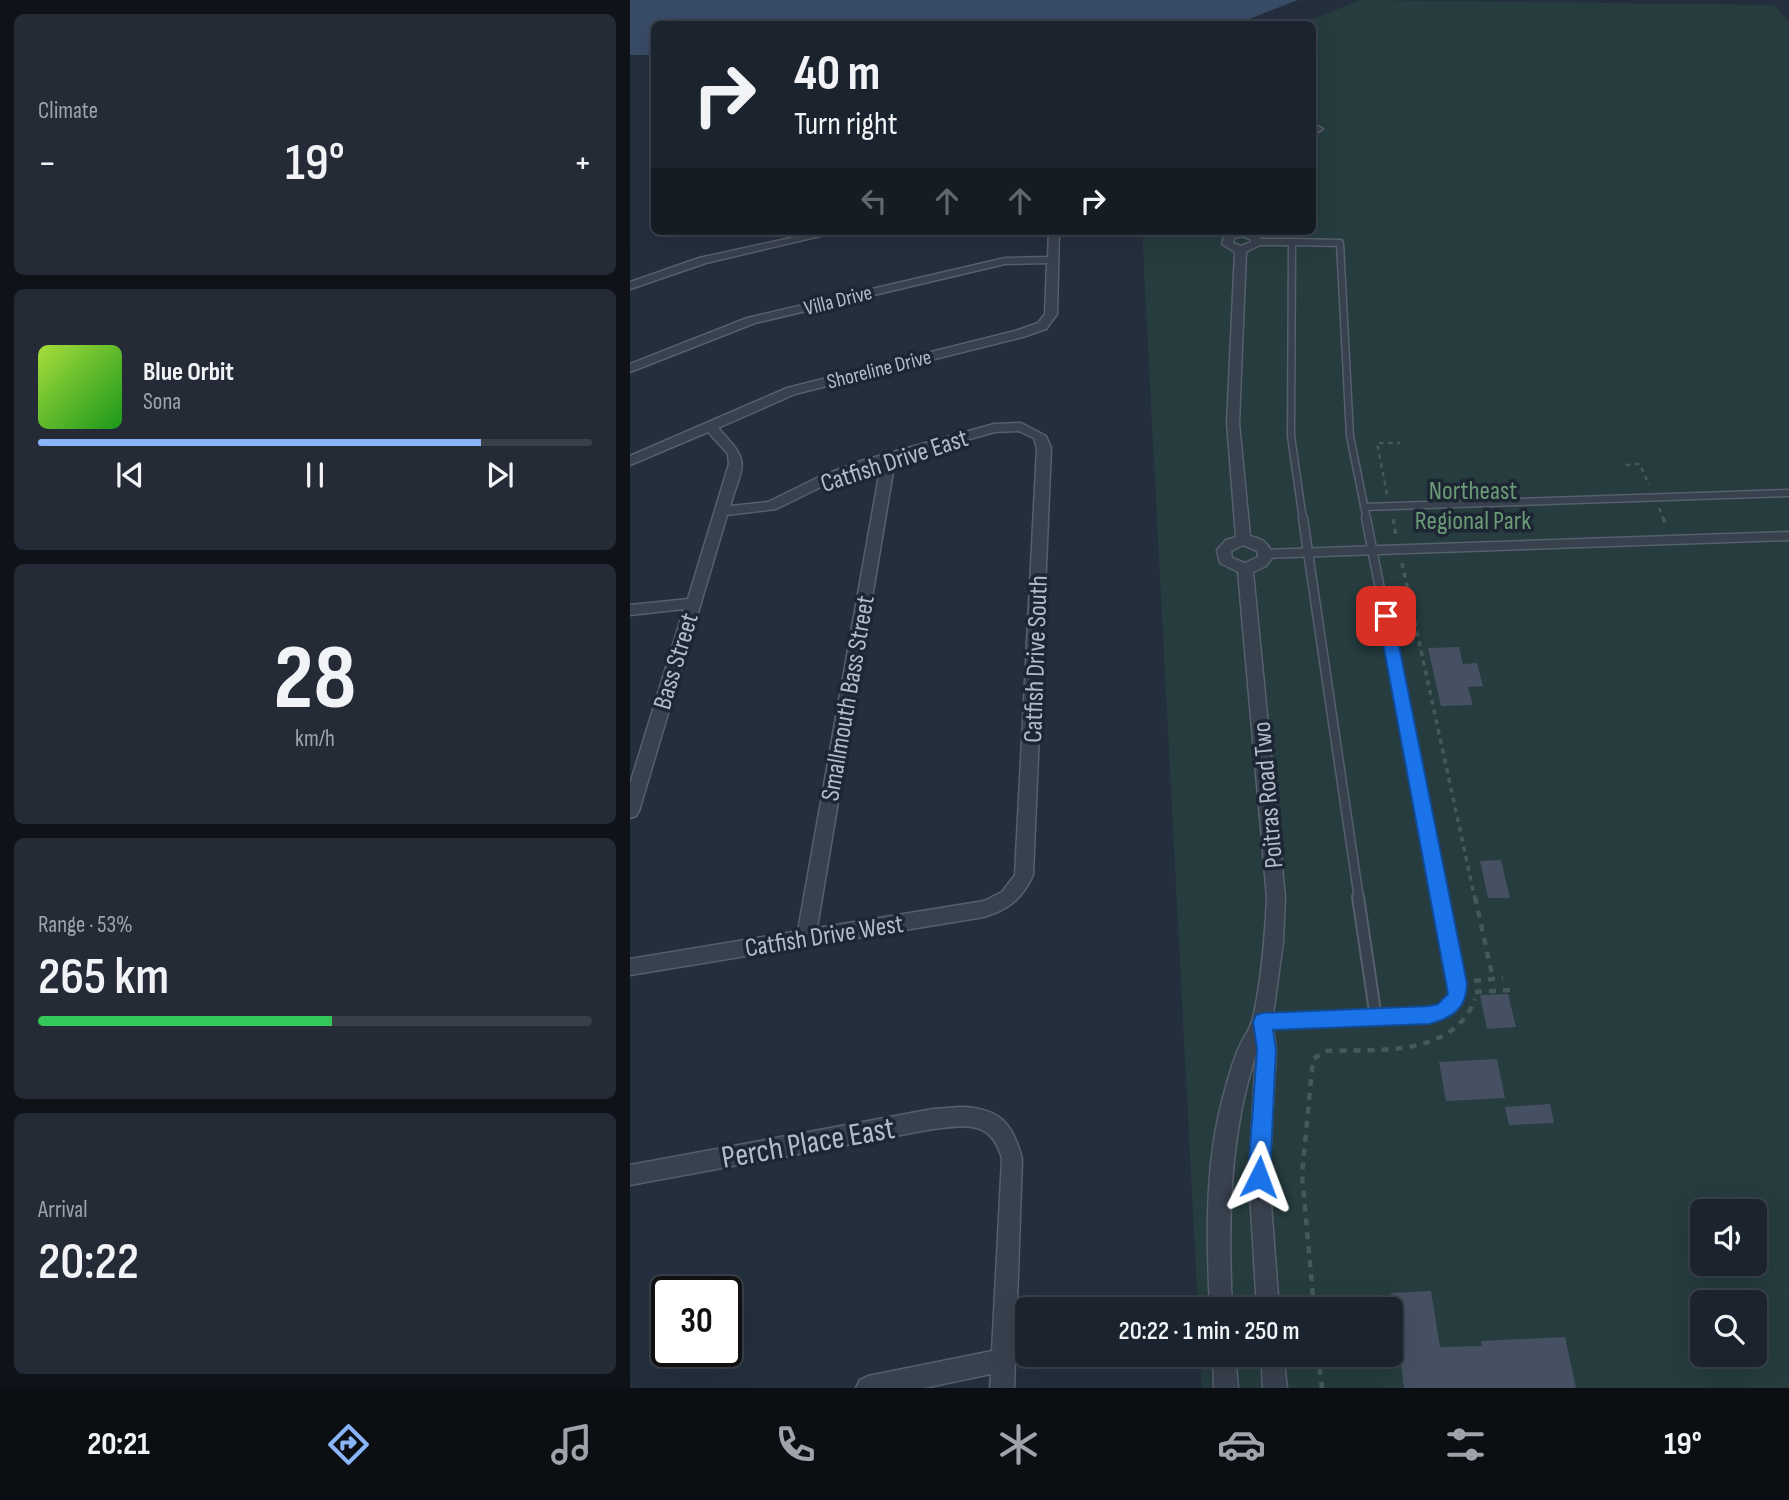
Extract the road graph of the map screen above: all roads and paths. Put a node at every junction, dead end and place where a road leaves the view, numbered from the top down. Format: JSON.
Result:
{"nodes":[{"id":1,"x":819,"y":235,"type":"edge"},
{"id":2,"x":1054,"y":235,"type":"edge"},
{"id":3,"x":1231,"y":235,"type":"edge"},
{"id":4,"x":1251,"y":235,"type":"edge"},
{"id":5,"x":1258,"y":242,"type":"junction"},
{"id":6,"x":1292,"y":242,"type":"junction"},
{"id":7,"x":1241,"y":250,"type":"junction"},
{"id":8,"x":1052,"y":260,"type":"junction"},
{"id":9,"x":630,"y":286,"type":"edge"},
{"id":10,"x":630,"y":368,"type":"edge"},
{"id":11,"x":711,"y":428,"type":"junction"},
{"id":12,"x":1029,"y":429,"type":"joint"},
{"id":13,"x":1400,"y":443,"type":"dead end"},
{"id":14,"x":889,"y":457,"type":"junction"},
{"id":15,"x":630,"y":461,"type":"edge"},
{"id":16,"x":1789,"y":493,"type":"edge"},
{"id":17,"x":1390,"y":507,"type":"junction"},
{"id":18,"x":1364,"y":508,"type":"junction"},
{"id":19,"x":721,"y":511,"type":"junction"},
{"id":20,"x":1789,"y":536,"type":"edge"},
{"id":21,"x":1243,"y":540,"type":"junction"},
{"id":22,"x":1399,"y":549,"type":"junction"},
{"id":23,"x":1372,"y":550,"type":"junction"},
{"id":24,"x":1307,"y":552,"type":"junction"},
{"id":25,"x":1265,"y":554,"type":"junction"},
{"id":26,"x":1245,"y":568,"type":"junction"},
{"id":27,"x":694,"y":603,"type":"junction"},
{"id":28,"x":630,"y":610,"type":"edge"},
{"id":29,"x":630,"y":811,"type":"edge"},
{"id":30,"x":1014,"y":894,"type":"joint"},
{"id":31,"x":806,"y":938,"type":"junction"},
{"id":32,"x":630,"y":967,"type":"edge"},
{"id":33,"x":1503,"y":978,"type":"dead end"},
{"id":34,"x":1493,"y":979,"type":"junction"},
{"id":35,"x":1510,"y":990,"type":"dead end"},
{"id":36,"x":1475,"y":992,"type":"junction"},
{"id":37,"x":1377,"y":1018,"type":"junction"},
{"id":38,"x":1262,"y":1022,"type":"junction"},
{"id":39,"x":630,"y":1175,"type":"edge"},
{"id":40,"x":1221,"y":1297,"type":"edge"},
{"id":41,"x":1267,"y":1297,"type":"edge"},
{"id":42,"x":1313,"y":1297,"type":"edge"},
{"id":43,"x":1004,"y":1360,"type":"junction"},
{"id":44,"x":1225,"y":1367,"type":"edge"},
{"id":45,"x":1273,"y":1367,"type":"edge"},
{"id":46,"x":1320,"y":1367,"type":"edge"},
{"id":47,"x":868,"y":1388,"type":"edge"},
{"id":48,"x":1003,"y":1388,"type":"edge"},
{"id":49,"x":1226,"y":1388,"type":"edge"},
{"id":50,"x":1275,"y":1388,"type":"edge"},
{"id":51,"x":1322,"y":1388,"type":"edge"}],
"edges":[{"from":1,"to":9,"type":"street"},
{"from":2,"to":8,"type":"street","name":"Shoreline Drive"},
{"from":3,"to":7,"type":"street"},
{"from":4,"to":5,"type":"street"},
{"from":5,"to":6,"type":"lane"},
{"from":5,"to":7,"type":"street"},
{"from":6,"to":18,"type":"lane"},
{"from":6,"to":24,"type":"lane"},
{"from":7,"to":21,"type":"street"},
{"from":8,"to":10,"type":"street","name":"Villa Drive"},
{"from":8,"to":11,"type":"street","name":"Shoreline Drive"},
{"from":11,"to":15,"type":"street","name":"Shoreline Drive"},
{"from":11,"to":19,"type":"street","name":"Bass Street"},
{"from":12,"to":14,"type":"street","name":"Catfish Drive East"},
{"from":12,"to":30,"type":"street","name":"Catfish Drive South"},
{"from":13,"to":17,"type":"path"},
{"from":14,"to":19,"type":"street","name":"Catfish Drive East"},
{"from":14,"to":31,"type":"street","name":"Smallmouth Bass Street"},
{"from":16,"to":17,"type":"lane"},
{"from":17,"to":18,"type":"lane"},
{"from":17,"to":22,"type":"path"},
{"from":18,"to":23,"type":"lane"},
{"from":19,"to":27,"type":"street","name":"Bass Street"},
{"from":20,"to":22,"type":"lane"},
{"from":21,"to":25,"type":"street"},
{"from":21,"to":26,"type":"street"},
{"from":22,"to":23,"type":"lane"},
{"from":22,"to":34,"type":"path"},
{"from":23,"to":24,"type":"lane"},
{"from":23,"to":37,"type":"lane"},
{"from":24,"to":25,"type":"lane"},
{"from":24,"to":37,"type":"lane"},
{"from":25,"to":26,"type":"street"},
{"from":26,"to":38,"type":"street","name":"Poitras Road Two"},
{"from":27,"to":28,"type":"street"},
{"from":27,"to":29,"type":"street","name":"Bass Street"},
{"from":30,"to":31,"type":"street","name":"Catfish Drive West"},
{"from":31,"to":32,"type":"street","name":"Catfish Drive West"},
{"from":33,"to":34,"type":"path"},
{"from":34,"to":36,"type":"path"},
{"from":35,"to":36,"type":"path"},
{"from":36,"to":42,"type":"path"},
{"from":37,"to":38,"type":"lane"},
{"from":38,"to":40,"type":"street","name":"Poitras Road Two"},
{"from":38,"to":41,"type":"street","name":"Poitras Road Two"},
{"from":39,"to":43,"type":"street","name":"Perch Place East"},
{"from":43,"to":47,"type":"street"},
{"from":43,"to":48,"type":"street"},
{"from":44,"to":49,"type":"street"},
{"from":45,"to":50,"type":"street"},
{"from":46,"to":51,"type":"path"}]}
